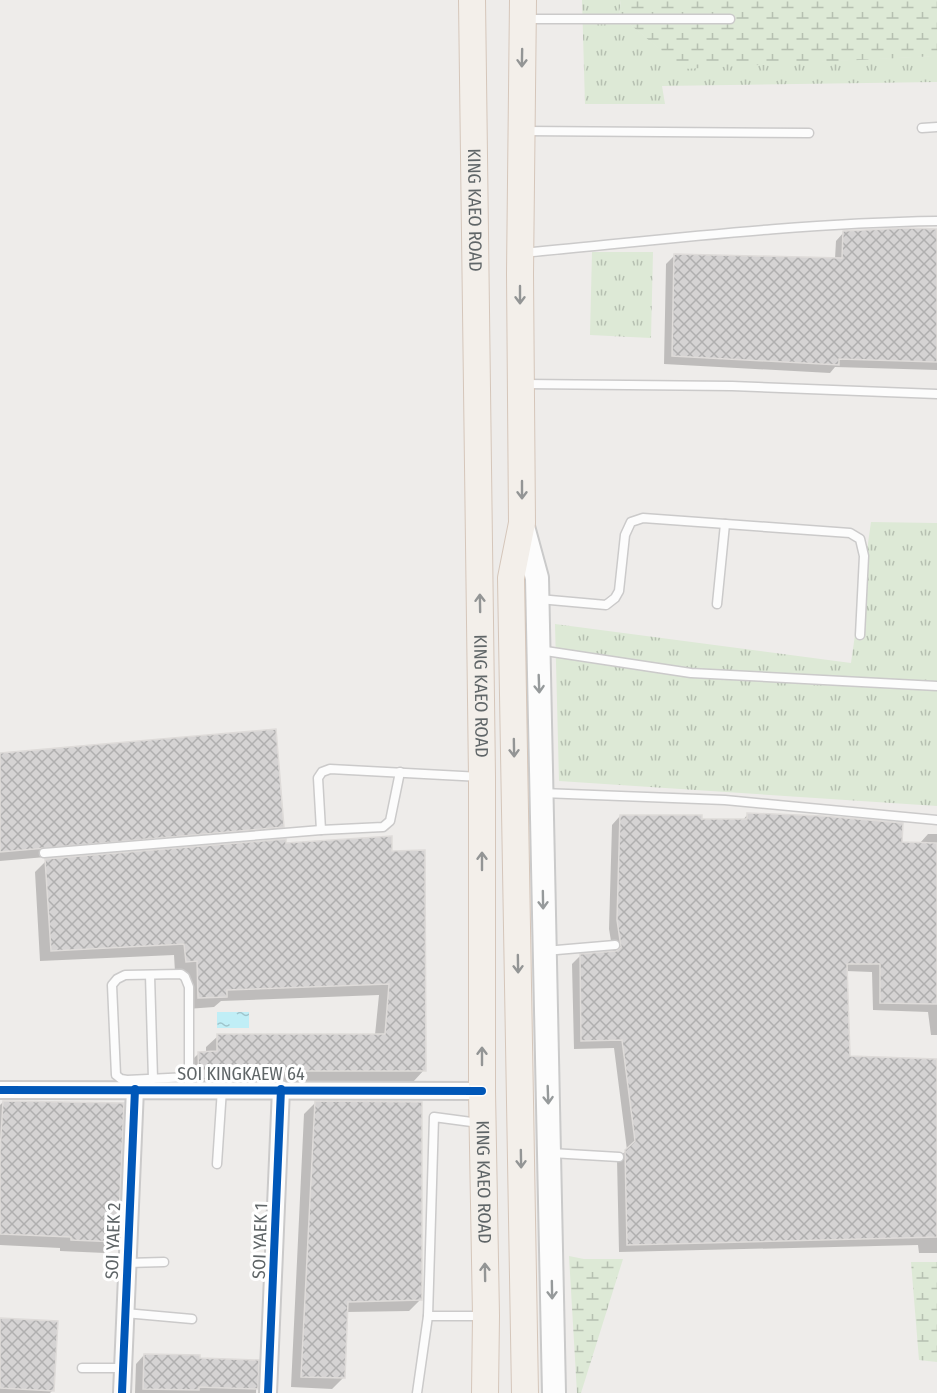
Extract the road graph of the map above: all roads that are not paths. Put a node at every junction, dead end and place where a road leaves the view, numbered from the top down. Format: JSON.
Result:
{"nodes":[{"id":1,"x":472,"y":0,"type":"edge"},
{"id":2,"x":523,"y":10,"type":"edge"},
{"id":3,"x":730,"y":19,"type":"dead end"},
{"id":4,"x":937,"y":127,"type":"edge"},
{"id":5,"x":922,"y":128,"type":"dead end"},
{"id":6,"x":522,"y":131,"type":"junction"},
{"id":7,"x":809,"y":134,"type":"dead end"},
{"id":8,"x":937,"y":221,"type":"edge"},
{"id":9,"x":520,"y":253,"type":"junction"},
{"id":10,"x":521,"y":384,"type":"junction"},
{"id":11,"x":937,"y":394,"type":"edge"},
{"id":12,"x":522,"y":523,"type":"junction"},
{"id":13,"x":725,"y":524,"type":"junction"},
{"id":14,"x":537,"y":598,"type":"junction"},
{"id":15,"x":717,"y":604,"type":"dead end"},
{"id":16,"x":860,"y":635,"type":"dead end"},
{"id":17,"x":538,"y":650,"type":"junction"},
{"id":18,"x":937,"y":686,"type":"edge"},
{"id":19,"x":400,"y":772,"type":"junction"},
{"id":20,"x":482,"y":777,"type":"junction"},
{"id":21,"x":542,"y":794,"type":"junction"},
{"id":22,"x":937,"y":820,"type":"edge"},
{"id":23,"x":321,"y":830,"type":"junction"},
{"id":24,"x":44,"y":853,"type":"dead end"},
{"id":25,"x":615,"y":945,"type":"dead end"},
{"id":26,"x":544,"y":951,"type":"junction"},
{"id":27,"x":150,"y":975,"type":"junction"},
{"id":28,"x":153,"y":1079,"type":"junction"},
{"id":29,"x":189,"y":1083,"type":"junction"},
{"id":30,"x":135,"y":1089,"type":"junction"},
{"id":31,"x":222,"y":1089,"type":"junction"},
{"id":32,"x":281,"y":1089,"type":"junction"},
{"id":33,"x":0,"y":1090,"type":"edge"},
{"id":34,"x":482,"y":1091,"type":"junction"},
{"id":35,"x":482,"y":1123,"type":"junction"},
{"id":36,"x":550,"y":1153,"type":"junction"},
{"id":37,"x":619,"y":1157,"type":"dead end"},
{"id":38,"x":217,"y":1164,"type":"dead end"},
{"id":39,"x":164,"y":1262,"type":"dead end"},
{"id":40,"x":128,"y":1263,"type":"junction"},
{"id":41,"x":125,"y":1313,"type":"junction"},
{"id":42,"x":428,"y":1316,"type":"junction"},
{"id":43,"x":486,"y":1316,"type":"junction"},
{"id":44,"x":192,"y":1319,"type":"dead end"},
{"id":45,"x":82,"y":1368,"type":"dead end"},
{"id":46,"x":123,"y":1368,"type":"junction"},
{"id":47,"x":525,"y":1387,"type":"edge"},
{"id":48,"x":122,"y":1393,"type":"edge"},
{"id":49,"x":268,"y":1393,"type":"edge"},
{"id":50,"x":417,"y":1393,"type":"edge"},
{"id":51,"x":485,"y":1393,"type":"edge"},
{"id":52,"x":554,"y":1393,"type":"edge"}],
"edges":[{"from":20,"to":1,"type":"main road","name":"KING KAEO ROAD","one_way":true},
{"from":2,"to":3,"type":"lane"},
{"from":2,"to":6,"type":"main road","name":"KING KAEO ROAD","one_way":true},
{"from":4,"to":5,"type":"lane"},
{"from":6,"to":7,"type":"lane"},
{"from":6,"to":9,"type":"main road","name":"KING KAEO ROAD"},
{"from":8,"to":9,"type":"lane"},
{"from":9,"to":10,"type":"main road","name":"KING KAEO ROAD","one_way":true},
{"from":10,"to":11,"type":"lane"},
{"from":10,"to":12,"type":"main road","name":"KING KAEO ROAD","one_way":true},
{"from":12,"to":14,"type":"main road","name":"KING KAEO ROAD"},
{"from":12,"to":47,"type":"main road","name":"KING KAEO ROAD","one_way":true},
{"from":13,"to":14,"type":"lane"},
{"from":13,"to":15,"type":"lane"},
{"from":13,"to":16,"type":"lane"},
{"from":14,"to":17,"type":"main road","name":"KING KAEO ROAD"},
{"from":17,"to":18,"type":"lane"},
{"from":17,"to":21,"type":"main road","name":"KING KAEO ROAD","one_way":true},
{"from":19,"to":20,"type":"lane"},
{"from":19,"to":23,"type":"lane"},
{"from":19,"to":23,"type":"lane"},
{"from":34,"to":20,"type":"main road","name":"KING KAEO ROAD","one_way":true},
{"from":21,"to":22,"type":"lane"},
{"from":21,"to":26,"type":"main road","name":"KING KAEO ROAD","one_way":true},
{"from":23,"to":24,"type":"lane"},
{"from":25,"to":26,"type":"lane"},
{"from":26,"to":36,"type":"main road","name":"KING KAEO ROAD","one_way":true},
{"from":27,"to":28,"type":"lane"},
{"from":27,"to":28,"type":"lane"},
{"from":27,"to":29,"type":"lane"},
{"from":28,"to":29,"type":"lane"},
{"from":29,"to":30,"type":"street","name":"SOI KINGKAEW 64"},
{"from":29,"to":31,"type":"street","name":"SOI KINGKAEW 64"},
{"from":30,"to":33,"type":"street","name":"SOI KINGKAEW 64"},
{"from":30,"to":40,"type":"street","name":"SOI YAEK 2"},
{"from":31,"to":32,"type":"street","name":"SOI KINGKAEW 64"},
{"from":31,"to":38,"type":"lane"},
{"from":32,"to":34,"type":"street","name":"SOI KINGKAEW 64"},
{"from":32,"to":49,"type":"street","name":"SOI YAEK 1"},
{"from":34,"to":35,"type":"main road","name":"KING KAEO ROAD"},
{"from":35,"to":42,"type":"lane"},
{"from":43,"to":35,"type":"main road","name":"KING KAEO ROAD","one_way":true},
{"from":36,"to":37,"type":"lane"},
{"from":36,"to":52,"type":"main road","name":"KING KAEO ROAD","one_way":true},
{"from":39,"to":40,"type":"lane"},
{"from":40,"to":41,"type":"street","name":"SOI YAEK 2"},
{"from":41,"to":44,"type":"lane"},
{"from":41,"to":46,"type":"street","name":"SOI YAEK 2"},
{"from":42,"to":43,"type":"lane"},
{"from":42,"to":50,"type":"lane"},
{"from":43,"to":51,"type":"main road","name":"KING KAEO ROAD"},
{"from":45,"to":46,"type":"lane"},
{"from":46,"to":48,"type":"street","name":"SOI YAEK 2"}]}
